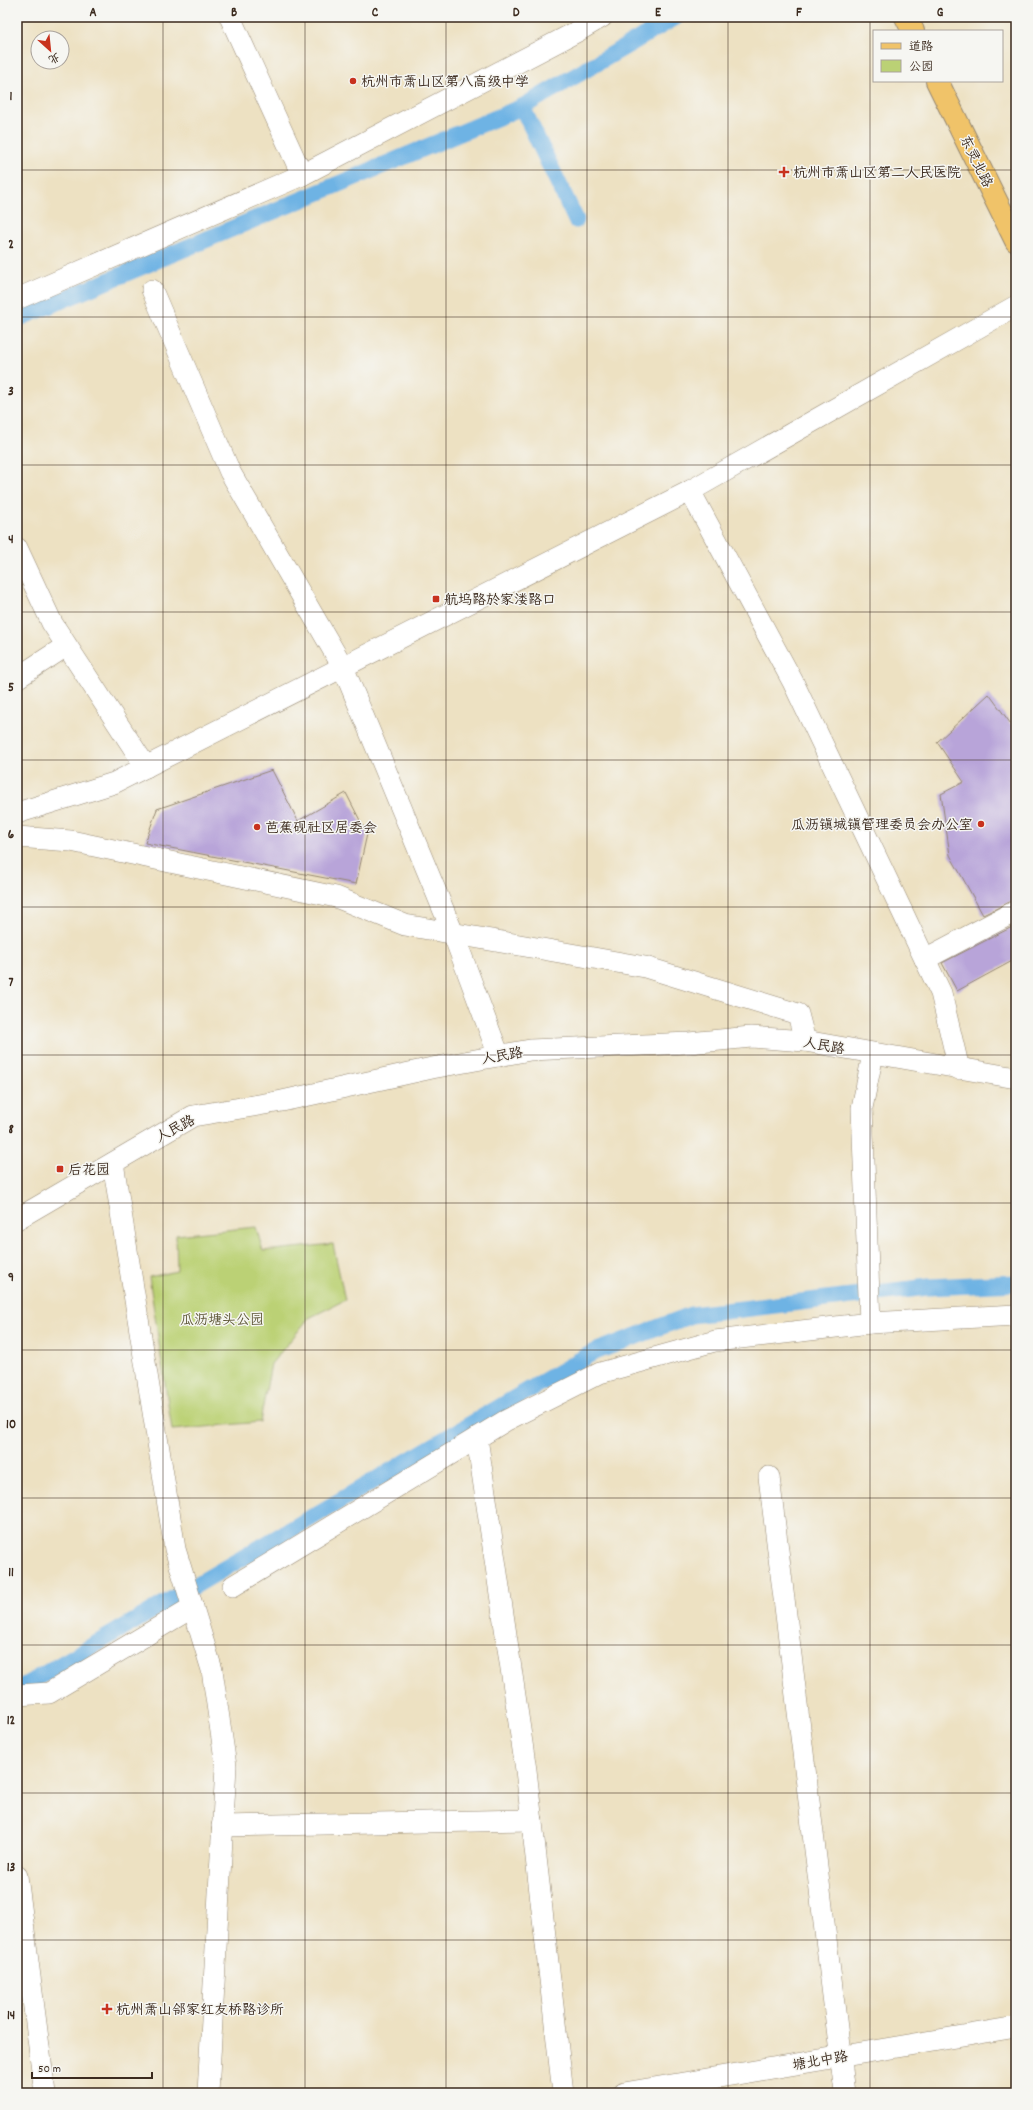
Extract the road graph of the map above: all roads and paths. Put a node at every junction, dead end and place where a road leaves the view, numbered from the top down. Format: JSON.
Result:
{"nodes":[{"id":1,"x":230,"y":17,"type":"edge"},
{"id":2,"x":602,"y":17,"type":"edge"},
{"id":3,"x":906,"y":17,"type":"edge"},
{"id":4,"x":912,"y":30,"type":"edge"},
{"id":5,"x":937,"y":82,"type":"edge"},
{"id":6,"x":302,"y":175,"type":"junction"},
{"id":7,"x":1016,"y":241,"type":"edge"},
{"id":8,"x":152,"y":290,"type":"dead end"},
{"id":9,"x":17,"y":299,"type":"edge"},
{"id":10,"x":1016,"y":306,"type":"edge"},
{"id":11,"x":690,"y":491,"type":"junction"},
{"id":12,"x":17,"y":548,"type":"edge"},
{"id":13,"x":66,"y":646,"type":"junction"},
{"id":14,"x":342,"y":667,"type":"junction"},
{"id":15,"x":17,"y":678,"type":"edge"},
{"id":16,"x":146,"y":767,"type":"junction"},
{"id":17,"x":17,"y":813,"type":"edge"},
{"id":18,"x":17,"y":837,"type":"edge"},
{"id":19,"x":1016,"y":911,"type":"edge"},
{"id":20,"x":453,"y":933,"type":"junction"},
{"id":21,"x":925,"y":959,"type":"junction"},
{"id":22,"x":804,"y":1041,"type":"junction"},
{"id":23,"x":873,"y":1054,"type":"junction"},
{"id":24,"x":500,"y":1056,"type":"junction"},
{"id":25,"x":959,"y":1069,"type":"junction"},
{"id":26,"x":1016,"y":1078,"type":"edge"},
{"id":27,"x":113,"y":1163,"type":"junction"},
{"id":28,"x":17,"y":1219,"type":"edge"},
{"id":29,"x":1016,"y":1316,"type":"edge"},
{"id":30,"x":870,"y":1323,"type":"junction"},
{"id":31,"x":477,"y":1438,"type":"junction"},
{"id":32,"x":768,"y":1477,"type":"dead end"},
{"id":33,"x":233,"y":1586,"type":"dead end"},
{"id":34,"x":195,"y":1616,"type":"junction"},
{"id":35,"x":17,"y":1695,"type":"edge"},
{"id":36,"x":532,"y":1820,"type":"junction"},
{"id":37,"x":222,"y":1826,"type":"junction"},
{"id":38,"x":17,"y":1876,"type":"edge"},
{"id":39,"x":1016,"y":2027,"type":"edge"},
{"id":40,"x":841,"y":2056,"type":"junction"},
{"id":41,"x":45,"y":2093,"type":"edge"},
{"id":42,"x":208,"y":2093,"type":"edge"},
{"id":43,"x":563,"y":2093,"type":"edge"},
{"id":44,"x":624,"y":2093,"type":"edge"},
{"id":45,"x":845,"y":2093,"type":"edge"}],
"edges":[{"from":1,"to":6,"type":"street"},
{"from":2,"to":6,"type":"street"},
{"from":3,"to":4,"type":"main road"},
{"from":5,"to":7,"type":"main road","name":"东灵北路"},
{"from":6,"to":9,"type":"street"},
{"from":8,"to":14,"type":"street"},
{"from":10,"to":11,"type":"street"},
{"from":11,"to":14,"type":"street"},
{"from":11,"to":21,"type":"street"},
{"from":12,"to":13,"type":"street"},
{"from":13,"to":15,"type":"street"},
{"from":13,"to":16,"type":"street"},
{"from":14,"to":16,"type":"street"},
{"from":14,"to":20,"type":"street"},
{"from":16,"to":17,"type":"street"},
{"from":18,"to":20,"type":"street"},
{"from":19,"to":21,"type":"street"},
{"from":20,"to":22,"type":"street"},
{"from":20,"to":24,"type":"street"},
{"from":21,"to":25,"type":"street"},
{"from":22,"to":23,"type":"street","name":"人民路"},
{"from":22,"to":24,"type":"street","name":"人民路"},
{"from":23,"to":25,"type":"street","name":"人民路"},
{"from":23,"to":30,"type":"street"},
{"from":24,"to":27,"type":"street","name":"人民路"},
{"from":25,"to":26,"type":"street","name":"人民路"},
{"from":27,"to":28,"type":"street","name":"人民路"},
{"from":27,"to":34,"type":"street"},
{"from":29,"to":30,"type":"street"},
{"from":30,"to":31,"type":"street"},
{"from":31,"to":33,"type":"street"},
{"from":31,"to":36,"type":"street"},
{"from":32,"to":40,"type":"street"},
{"from":34,"to":35,"type":"street"},
{"from":34,"to":37,"type":"street"},
{"from":36,"to":37,"type":"street"},
{"from":36,"to":43,"type":"street"},
{"from":37,"to":42,"type":"street"},
{"from":38,"to":41,"type":"street"},
{"from":39,"to":40,"type":"street","name":"塘北中路"},
{"from":40,"to":44,"type":"street","name":"塘北中路"},
{"from":40,"to":45,"type":"street"}]}
